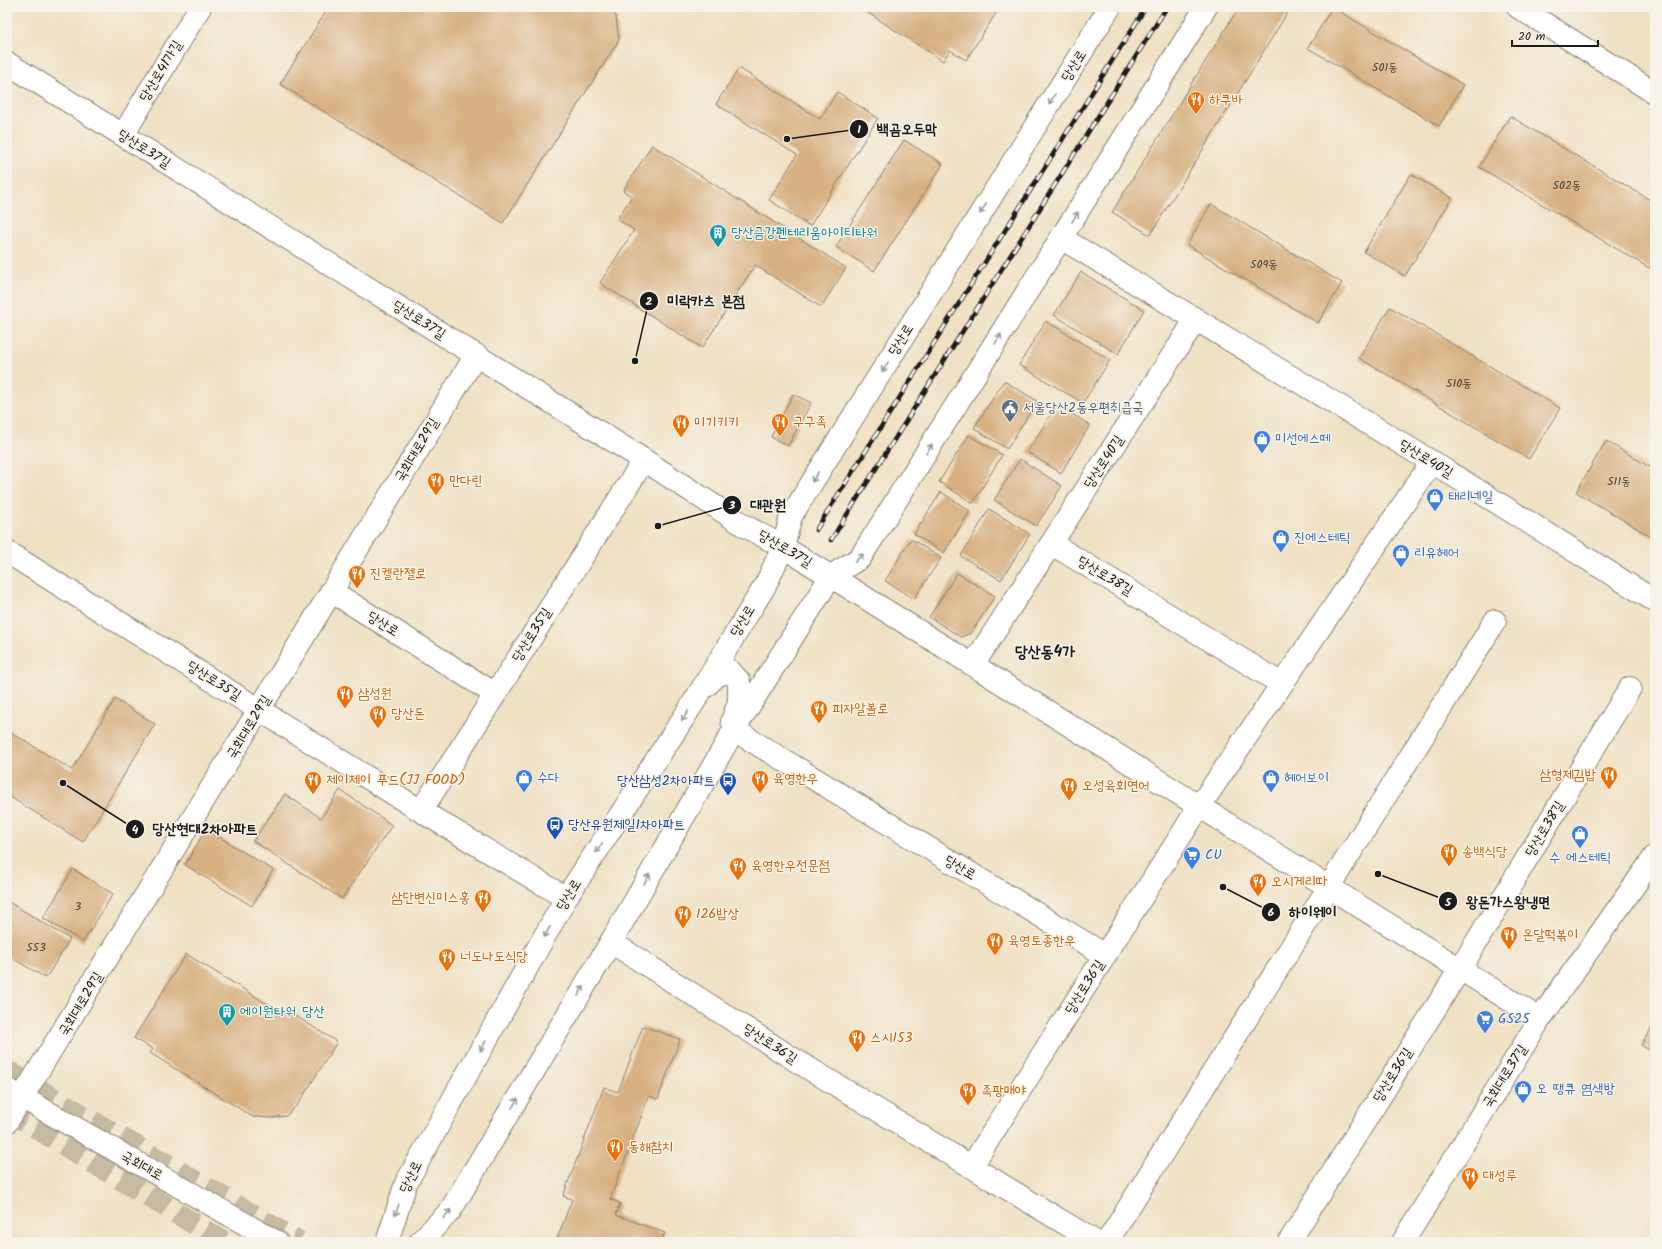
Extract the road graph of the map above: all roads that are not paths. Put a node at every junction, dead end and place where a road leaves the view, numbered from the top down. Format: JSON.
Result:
{"nodes":[{"id":1,"x":200,"y":7,"type":"edge"},
{"id":2,"x":1110,"y":7,"type":"edge"},
{"id":3,"x":1206,"y":7,"type":"edge"},
{"id":4,"x":1518,"y":7,"type":"edge"},
{"id":5,"x":7,"y":63,"type":"edge"},
{"id":6,"x":1655,"y":94,"type":"edge"},
{"id":7,"x":123,"y":135,"type":"junction"},
{"id":8,"x":1061,"y":238,"type":"junction"},
{"id":9,"x":1196,"y":319,"type":"junction"},
{"id":10,"x":476,"y":355,"type":"junction"},
{"id":11,"x":644,"y":460,"type":"junction"},
{"id":12,"x":1432,"y":462,"type":"junction"},
{"id":13,"x":1052,"y":544,"type":"junction"},
{"id":14,"x":783,"y":547,"type":"junction"},
{"id":15,"x":7,"y":552,"type":"edge"},
{"id":16,"x":831,"y":576,"type":"junction"},
{"id":17,"x":331,"y":591,"type":"junction"},
{"id":18,"x":1655,"y":601,"type":"edge"},
{"id":19,"x":1495,"y":621,"type":"dead end"},
{"id":20,"x":973,"y":665,"type":"junction"},
{"id":21,"x":1282,"y":684,"type":"junction"},
{"id":22,"x":1630,"y":688,"type":"dead end"},
{"id":23,"x":700,"y":693,"type":"junction"},
{"id":24,"x":495,"y":694,"type":"junction"},
{"id":25,"x":259,"y":710,"type":"junction"},
{"id":26,"x":734,"y":730,"type":"junction"},
{"id":27,"x":720,"y":754,"type":"junction"},
{"id":28,"x":1199,"y":806,"type":"junction"},
{"id":29,"x":421,"y":811,"type":"junction"},
{"id":30,"x":1655,"y":856,"type":"edge"},
{"id":31,"x":1328,"y":887,"type":"junction"},
{"id":32,"x":566,"y":898,"type":"junction"},
{"id":33,"x":611,"y":942,"type":"junction"},
{"id":34,"x":1105,"y":955,"type":"junction"},
{"id":35,"x":1460,"y":969,"type":"junction"},
{"id":36,"x":1540,"y":1019,"type":"junction"},
{"id":37,"x":15,"y":1094,"type":"edge"},
{"id":38,"x":7,"y":1122,"type":"edge"},
{"id":39,"x":972,"y":1167,"type":"junction"},
{"id":40,"x":276,"y":1242,"type":"edge"},
{"id":41,"x":387,"y":1242,"type":"edge"},
{"id":42,"x":420,"y":1242,"type":"edge"},
{"id":43,"x":1096,"y":1242,"type":"edge"},
{"id":44,"x":1107,"y":1242,"type":"edge"},
{"id":45,"x":1289,"y":1242,"type":"edge"},
{"id":46,"x":1403,"y":1242,"type":"edge"}],
"edges":[{"from":1,"to":7,"type":"street","name":"당산로41가길"},
{"from":2,"to":14,"type":"street","name":"당산로","one_way":true},
{"from":8,"to":3,"type":"street","one_way":true},
{"from":4,"to":6,"type":"street"},
{"from":5,"to":7,"type":"street","name":"당산로37길"},
{"from":7,"to":10,"type":"street","name":"당산로37길"},
{"from":8,"to":9,"type":"street","name":"당산로40길"},
{"from":16,"to":8,"type":"street","one_way":true},
{"from":9,"to":12,"type":"street","name":"당산로40길"},
{"from":9,"to":13,"type":"street","name":"당산로40길"},
{"from":10,"to":11,"type":"street","name":"당산로37길"},
{"from":10,"to":17,"type":"street","name":"국회대로29길"},
{"from":11,"to":14,"type":"street","name":"당산로37길"},
{"from":11,"to":24,"type":"street","name":"당산로35길"},
{"from":12,"to":18,"type":"street","name":"당산로40길"},
{"from":12,"to":21,"type":"street"},
{"from":13,"to":20,"type":"street"},
{"from":13,"to":21,"type":"street","name":"당산로38길"},
{"from":14,"to":16,"type":"street","name":"당산로37길"},
{"from":14,"to":23,"type":"street","name":"당산로"},
{"from":15,"to":25,"type":"street","name":"당산로35길"},
{"from":16,"to":20,"type":"street"},
{"from":16,"to":26,"type":"street"},
{"from":17,"to":24,"type":"street","name":"당산로"},
{"from":17,"to":25,"type":"street","name":"국회대로29길"},
{"from":19,"to":31,"type":"street"},
{"from":20,"to":28,"type":"street"},
{"from":21,"to":28,"type":"street"},
{"from":22,"to":35,"type":"street","name":"당산로38길"},
{"from":23,"to":27,"type":"street"},
{"from":23,"to":32,"type":"street","name":"당산로","one_way":true},
{"from":24,"to":29,"type":"street","name":"당산로35길"},
{"from":25,"to":29,"type":"street","name":"당산로35길"},
{"from":25,"to":37,"type":"street","name":"국회대로29길"},
{"from":26,"to":27,"type":"street"},
{"from":26,"to":34,"type":"street","name":"당산로"},
{"from":33,"to":27,"type":"street","one_way":true},
{"from":28,"to":31,"type":"street"},
{"from":28,"to":34,"type":"street","name":"당산로36길"},
{"from":29,"to":32,"type":"street","name":"당산로35길"},
{"from":30,"to":36,"type":"street","name":"국회대로37길"},
{"from":31,"to":35,"type":"street"},
{"from":31,"to":44,"type":"street"},
{"from":32,"to":41,"type":"street","name":"당산로","one_way":true},
{"from":33,"to":39,"type":"street","name":"당산로36길"},
{"from":42,"to":33,"type":"street","one_way":true},
{"from":34,"to":39,"type":"street","name":"당산로36길"},
{"from":35,"to":36,"type":"street"},
{"from":35,"to":45,"type":"street","name":"당산로36길"},
{"from":36,"to":46,"type":"street","name":"국회대로37길"},
{"from":37,"to":38,"type":"street","name":"국회대로29길"},
{"from":37,"to":40,"type":"street","name":"국회대로"},
{"from":39,"to":43,"type":"street","name":"당산로36길"}]}
